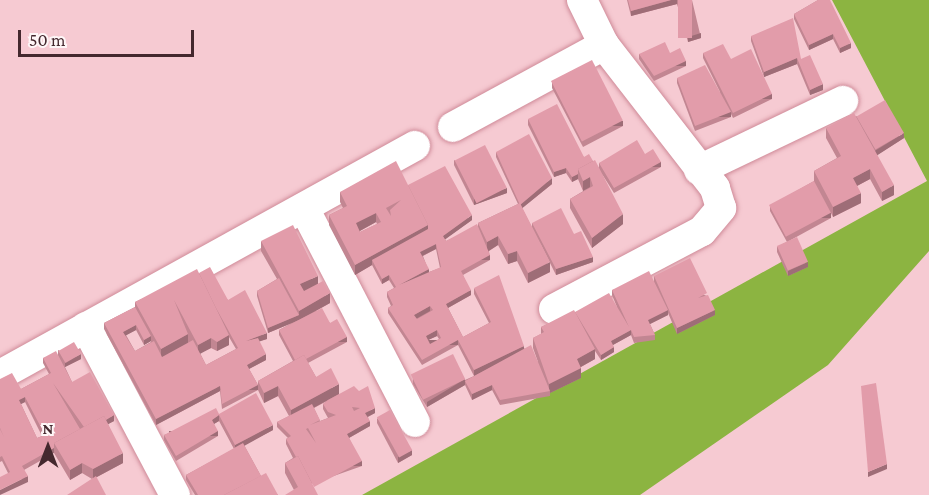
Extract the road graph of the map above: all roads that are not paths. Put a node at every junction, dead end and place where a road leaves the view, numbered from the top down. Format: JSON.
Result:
{"nodes":[{"id":1,"x":582,"y":0,"type":"edge"},
{"id":2,"x":604,"y":45,"type":"junction"},
{"id":3,"x":843,"y":101,"type":"dead end"},
{"id":4,"x":453,"y":127,"type":"dead end"},
{"id":5,"x":415,"y":146,"type":"dead end"},
{"id":6,"x":699,"y":170,"type":"junction"},
{"id":7,"x":304,"y":208,"type":"junction"},
{"id":8,"x":554,"y":309,"type":"dead end"},
{"id":9,"x":86,"y":327,"type":"junction"},
{"id":10,"x":0,"y":375,"type":"edge"},
{"id":11,"x":415,"y":422,"type":"dead end"},
{"id":12,"x":175,"y":495,"type":"edge"}],
"edges":[{"from":1,"to":2,"type":"street"},
{"from":2,"to":4,"type":"street"},
{"from":2,"to":6,"type":"street"},
{"from":3,"to":6,"type":"street"},
{"from":5,"to":7,"type":"street"},
{"from":6,"to":8,"type":"street"},
{"from":7,"to":9,"type":"street"},
{"from":7,"to":11,"type":"street"},
{"from":9,"to":10,"type":"street"},
{"from":9,"to":12,"type":"street"}]}
